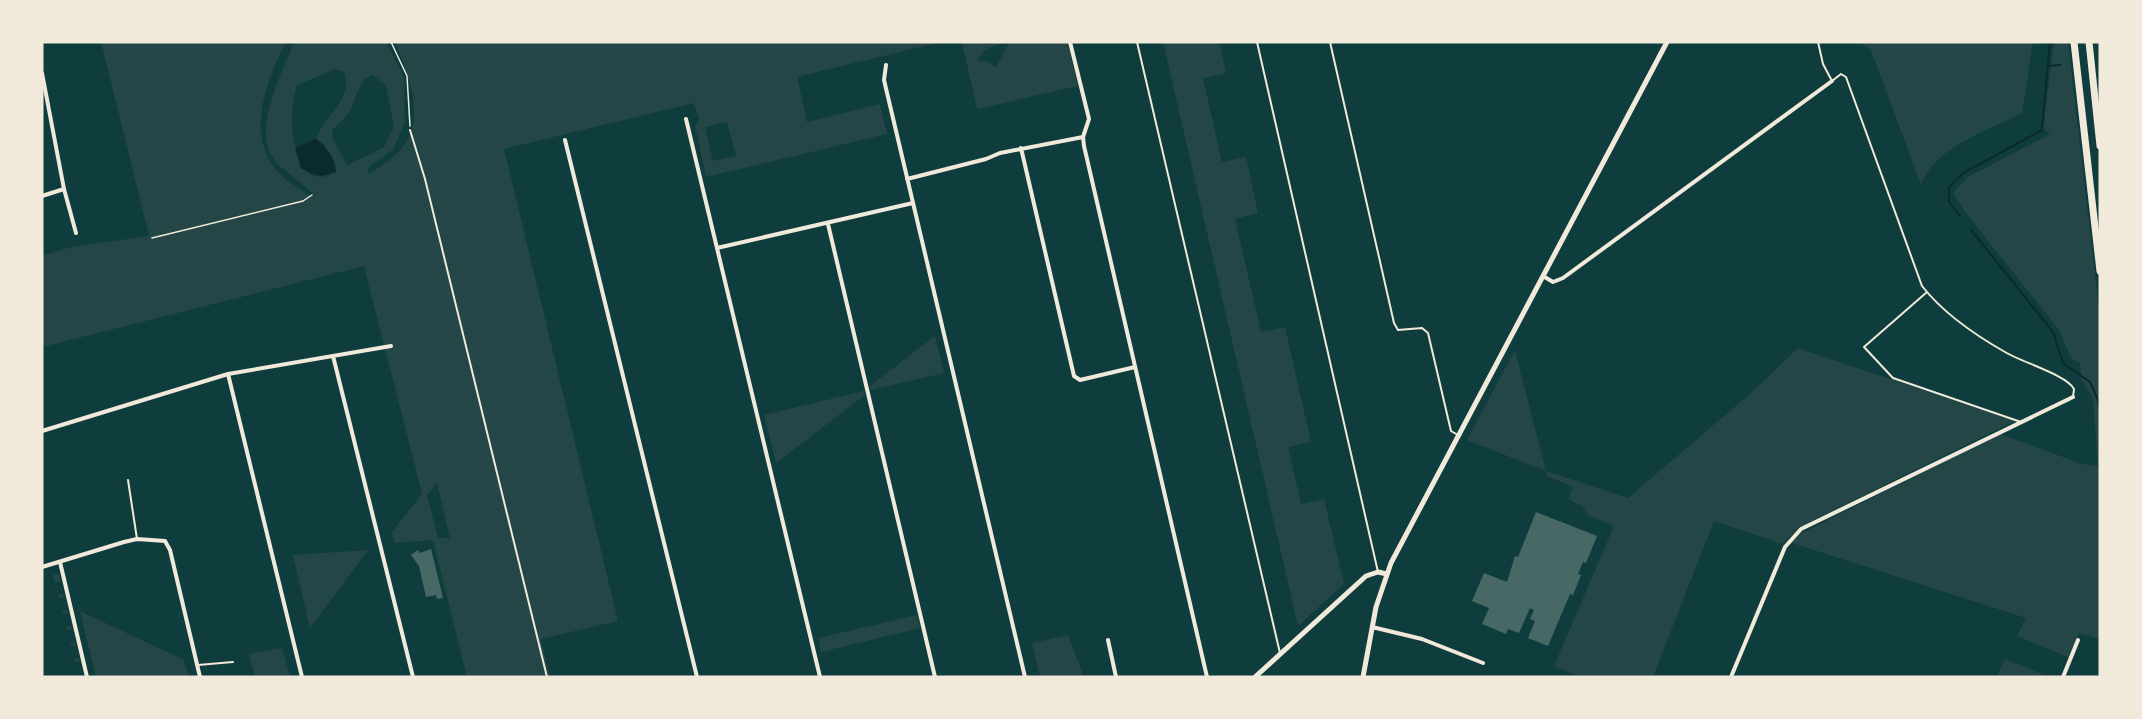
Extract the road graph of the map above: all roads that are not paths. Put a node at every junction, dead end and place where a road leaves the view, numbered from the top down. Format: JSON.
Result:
{"nodes":[{"id":1,"x":1070,"y":42,"type":"edge"},
{"id":2,"x":1137,"y":42,"type":"edge"},
{"id":3,"x":1257,"y":42,"type":"edge"},
{"id":4,"x":1330,"y":42,"type":"edge"},
{"id":5,"x":1667,"y":42,"type":"edge"},
{"id":6,"x":1818,"y":42,"type":"edge"},
{"id":7,"x":2074,"y":42,"type":"edge"},
{"id":8,"x":2089,"y":42,"type":"edge"},
{"id":9,"x":886,"y":65,"type":"dead end"},
{"id":10,"x":42,"y":74,"type":"edge"},
{"id":11,"x":1832,"y":81,"type":"junction"},
{"id":12,"x":686,"y":118,"type":"dead end"},
{"id":13,"x":411,"y":130,"type":"road end"},
{"id":14,"x":1083,"y":136,"type":"junction"},
{"id":15,"x":565,"y":140,"type":"dead end"},
{"id":16,"x":2100,"y":146,"type":"edge"},
{"id":17,"x":1021,"y":148,"type":"junction"},
{"id":18,"x":907,"y":179,"type":"junction"},
{"id":19,"x":64,"y":189,"type":"junction"},
{"id":20,"x":42,"y":196,"type":"edge"},
{"id":21,"x":913,"y":203,"type":"junction"},
{"id":22,"x":828,"y":224,"type":"junction"},
{"id":23,"x":76,"y":233,"type":"dead end"},
{"id":24,"x":717,"y":248,"type":"junction"},
{"id":25,"x":2100,"y":271,"type":"edge"},
{"id":26,"x":1543,"y":276,"type":"junction"},
{"id":27,"x":1927,"y":292,"type":"junction"},
{"id":28,"x":391,"y":346,"type":"dead end"},
{"id":29,"x":333,"y":357,"type":"junction"},
{"id":30,"x":1135,"y":368,"type":"junction"},
{"id":31,"x":228,"y":374,"type":"junction"},
{"id":32,"x":2073,"y":397,"type":"joint"},
{"id":33,"x":2021,"y":422,"type":"junction"},
{"id":34,"x":42,"y":431,"type":"edge"},
{"id":35,"x":1458,"y":435,"type":"junction"},
{"id":36,"x":128,"y":480,"type":"dead end"},
{"id":37,"x":137,"y":539,"type":"junction"},
{"id":38,"x":60,"y":562,"type":"junction"},
{"id":39,"x":42,"y":567,"type":"edge"},
{"id":40,"x":1378,"y":572,"type":"junction"},
{"id":41,"x":1387,"y":574,"type":"junction"},
{"id":42,"x":1371,"y":627,"type":"junction"},
{"id":43,"x":1108,"y":640,"type":"dead end"},
{"id":44,"x":2078,"y":640,"type":"dead end"},
{"id":45,"x":1280,"y":653,"type":"junction"},
{"id":46,"x":233,"y":662,"type":"dead end"},
{"id":47,"x":1483,"y":663,"type":"dead end"},
{"id":48,"x":198,"y":665,"type":"junction"},
{"id":49,"x":87,"y":677,"type":"edge"},
{"id":50,"x":201,"y":677,"type":"edge"},
{"id":51,"x":302,"y":677,"type":"edge"},
{"id":52,"x":413,"y":677,"type":"edge"},
{"id":53,"x":548,"y":677,"type":"edge"},
{"id":54,"x":698,"y":677,"type":"edge"},
{"id":55,"x":820,"y":677,"type":"edge"},
{"id":56,"x":935,"y":677,"type":"edge"},
{"id":57,"x":1025,"y":677,"type":"edge"},
{"id":58,"x":1116,"y":677,"type":"edge"},
{"id":59,"x":1207,"y":677,"type":"edge"},
{"id":60,"x":1255,"y":677,"type":"edge"},
{"id":61,"x":1363,"y":677,"type":"edge"},
{"id":62,"x":1731,"y":677,"type":"edge"},
{"id":63,"x":2063,"y":677,"type":"edge"}],
"edges":[{"from":1,"to":14,"type":"street"},
{"from":2,"to":45,"type":"lane"},
{"from":3,"to":40,"type":"lane"},
{"from":4,"to":35,"type":"lane"},
{"from":5,"to":26,"type":"main road"},
{"from":6,"to":11,"type":"lane"},
{"from":7,"to":25,"type":"highway"},
{"from":8,"to":16,"type":"highway"},
{"from":9,"to":18,"type":"street"},
{"from":10,"to":19,"type":"street"},
{"from":11,"to":26,"type":"street"},
{"from":11,"to":27,"type":"lane"},
{"from":12,"to":24,"type":"street"},
{"from":13,"to":53,"type":"lane"},
{"from":14,"to":17,"type":"street"},
{"from":14,"to":30,"type":"street"},
{"from":15,"to":54,"type":"street"},
{"from":17,"to":18,"type":"street"},
{"from":17,"to":30,"type":"street"},
{"from":18,"to":21,"type":"street"},
{"from":19,"to":20,"type":"street"},
{"from":19,"to":23,"type":"street"},
{"from":21,"to":22,"type":"street"},
{"from":21,"to":57,"type":"street"},
{"from":22,"to":24,"type":"street"},
{"from":22,"to":56,"type":"street"},
{"from":24,"to":55,"type":"street"},
{"from":26,"to":35,"type":"main road"},
{"from":27,"to":32,"type":"lane"},
{"from":27,"to":33,"type":"lane"},
{"from":28,"to":29,"type":"street"},
{"from":29,"to":31,"type":"street"},
{"from":29,"to":52,"type":"street"},
{"from":30,"to":59,"type":"street"},
{"from":31,"to":34,"type":"street"},
{"from":31,"to":51,"type":"street"},
{"from":32,"to":33,"type":"street"},
{"from":33,"to":62,"type":"street"},
{"from":35,"to":41,"type":"main road"},
{"from":36,"to":37,"type":"lane"},
{"from":37,"to":38,"type":"street"},
{"from":37,"to":48,"type":"street"},
{"from":38,"to":39,"type":"street"},
{"from":38,"to":49,"type":"street"},
{"from":40,"to":41,"type":"main road"},
{"from":40,"to":45,"type":"main road"},
{"from":41,"to":42,"type":"main road"},
{"from":42,"to":47,"type":"street"},
{"from":42,"to":61,"type":"main road"},
{"from":43,"to":58,"type":"street"},
{"from":44,"to":63,"type":"street"},
{"from":45,"to":60,"type":"main road"},
{"from":46,"to":48,"type":"lane"},
{"from":48,"to":50,"type":"street"}]}
